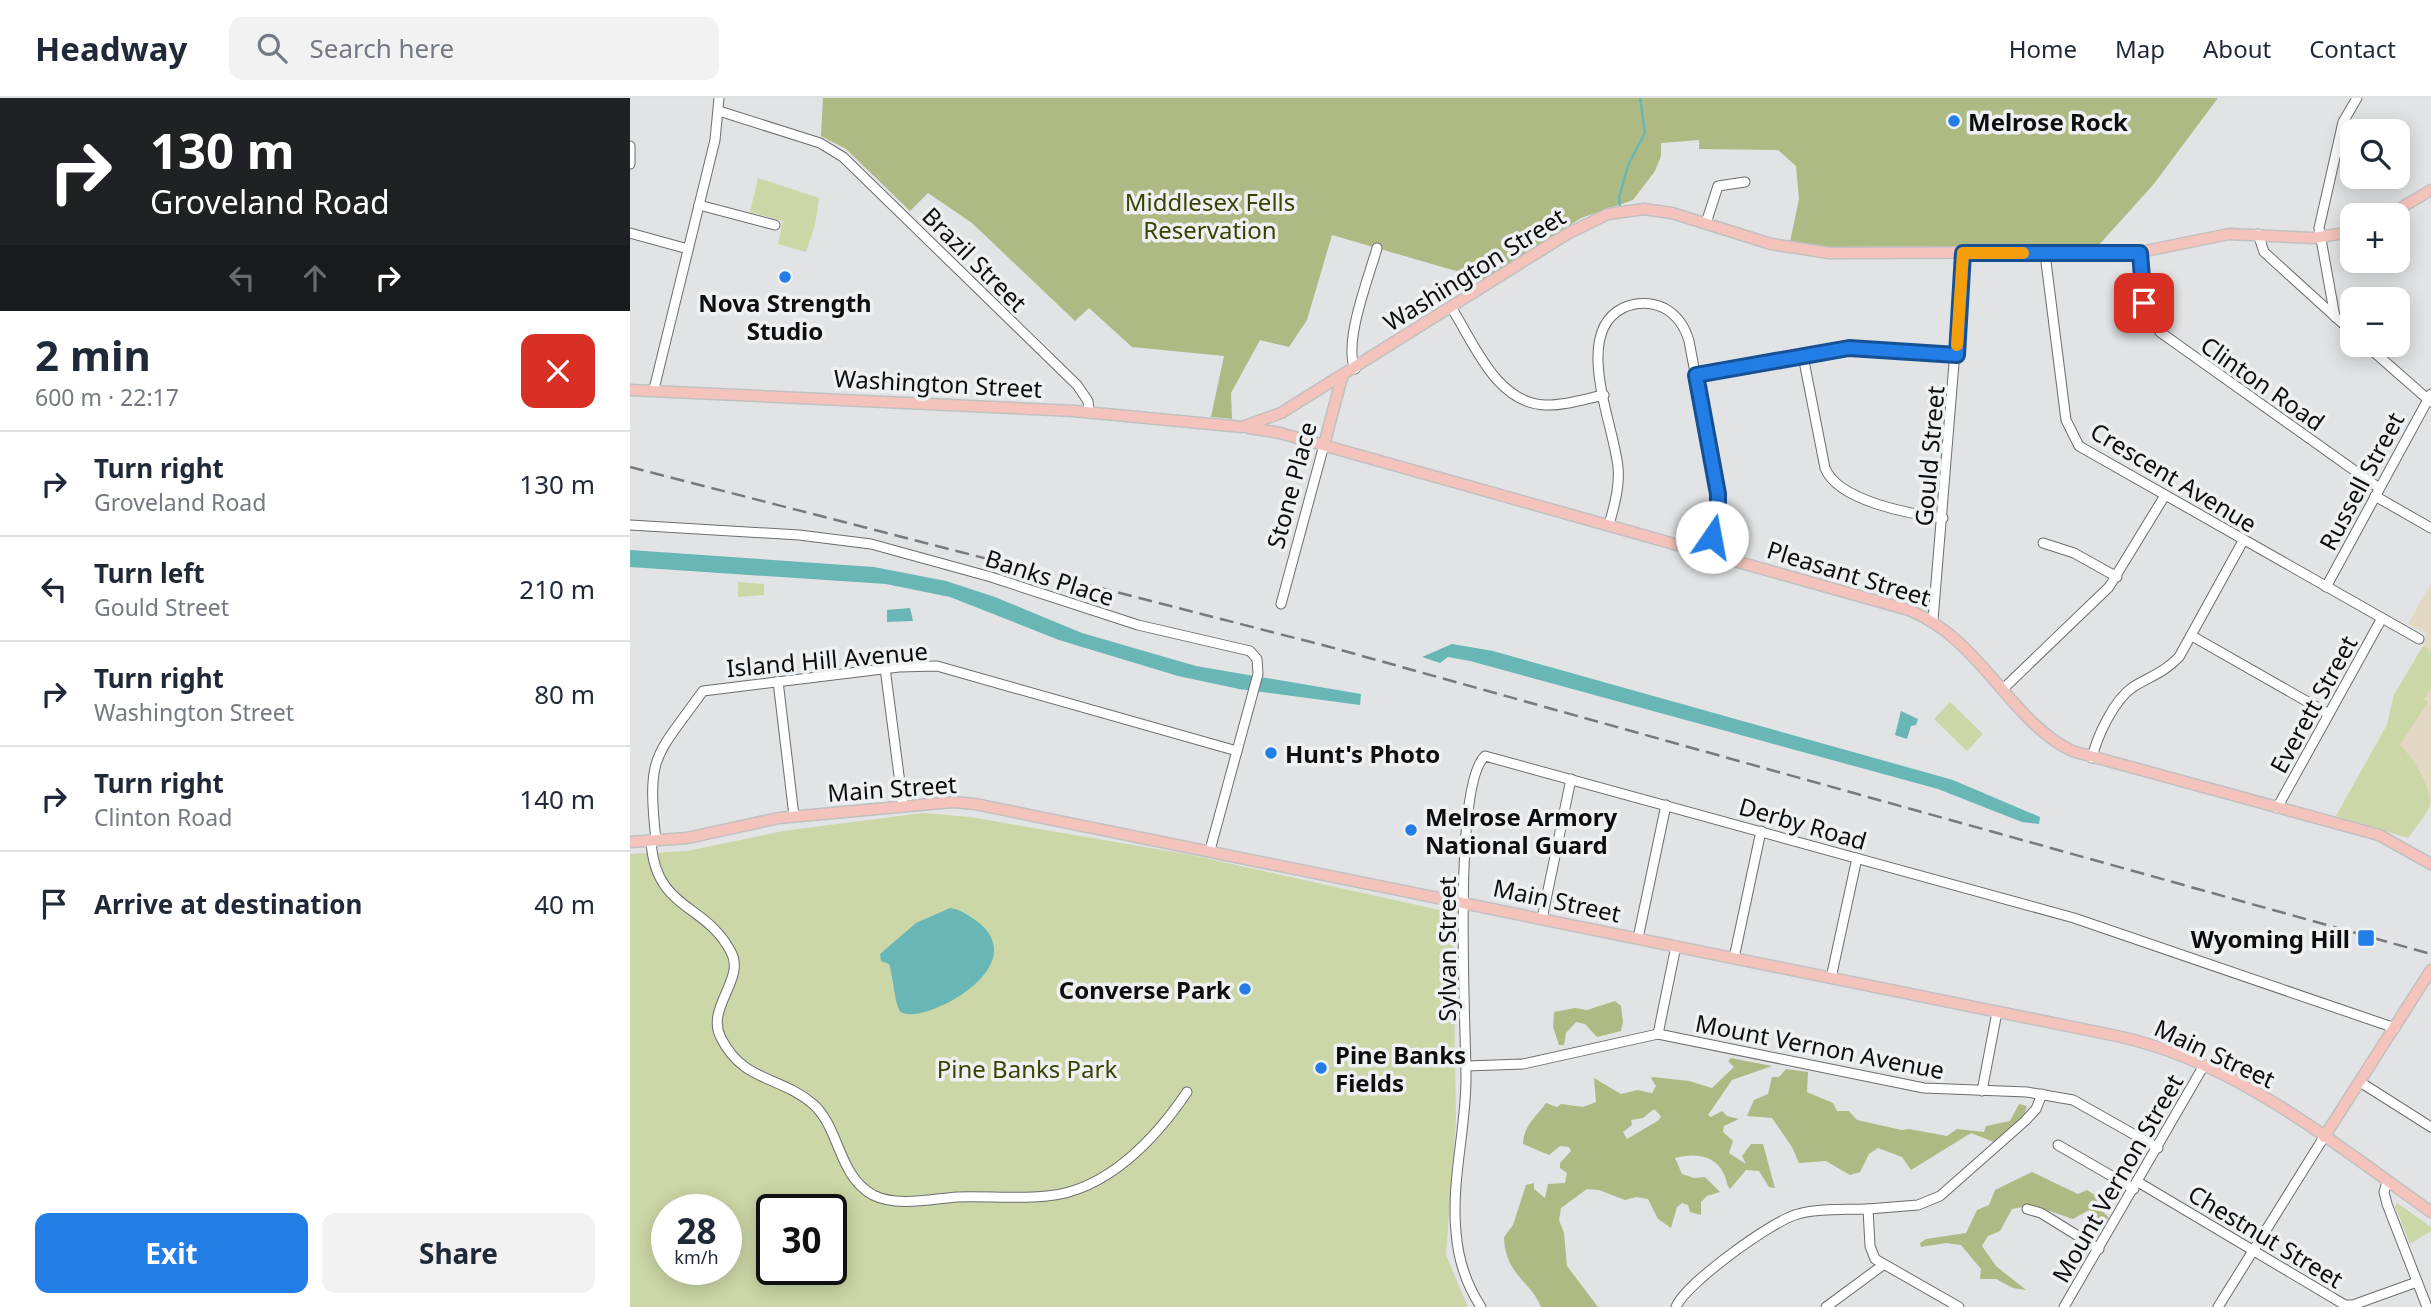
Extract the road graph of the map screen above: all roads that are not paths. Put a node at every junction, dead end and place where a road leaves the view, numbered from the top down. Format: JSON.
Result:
{"nodes":[{"id":1,"x":719,"y":98,"type":"edge"},
{"id":2,"x":2357,"y":98,"type":"edge"},
{"id":3,"x":719,"y":111,"type":"junction"},
{"id":4,"x":630,"y":146,"type":"edge"},
{"id":5,"x":630,"y":164,"type":"edge"},
{"id":6,"x":1745,"y":182,"type":"dead end"},
{"id":7,"x":2431,"y":190,"type":"edge"},
{"id":8,"x":2409,"y":203,"type":"edge"},
{"id":9,"x":699,"y":205,"type":"junction"},
{"id":10,"x":1706,"y":223,"type":"junction"},
{"id":11,"x":775,"y":225,"type":"dead end"},
{"id":12,"x":630,"y":233,"type":"edge"},
{"id":13,"x":2258,"y":234,"type":"junction"},
{"id":14,"x":2340,"y":234,"type":"edge"},
{"id":15,"x":2320,"y":237,"type":"junction"},
{"id":16,"x":1377,"y":248,"type":"dead end"},
{"id":17,"x":688,"y":249,"type":"junction"},
{"id":18,"x":1963,"y":253,"type":"junction"},
{"id":19,"x":2140,"y":253,"type":"junction"},
{"id":20,"x":2045,"y":254,"type":"junction"},
{"id":21,"x":1451,"y":307,"type":"junction"},
{"id":22,"x":2335,"y":317,"type":"junction"},
{"id":23,"x":2340,"y":321,"type":"edge"},
{"id":24,"x":1957,"y":355,"type":"junction"},
{"id":25,"x":1803,"y":356,"type":"junction"},
{"id":26,"x":2380,"y":357,"type":"edge"},
{"id":27,"x":1355,"y":369,"type":"junction"},
{"id":28,"x":1696,"y":375,"type":"junction"},
{"id":29,"x":1342,"y":377,"type":"junction"},
{"id":30,"x":654,"y":389,"type":"junction"},
{"id":31,"x":630,"y":390,"type":"edge"},
{"id":32,"x":1604,"y":395,"type":"junction"},
{"id":33,"x":2430,"y":399,"type":"edge"},
{"id":34,"x":1090,"y":413,"type":"junction"},
{"id":35,"x":1242,"y":427,"type":"junction"},
{"id":36,"x":1324,"y":445,"type":"junction"},
{"id":37,"x":2377,"y":492,"type":"junction"},
{"id":38,"x":2164,"y":497,"type":"junction"},
{"id":39,"x":1943,"y":518,"type":"junction"},
{"id":40,"x":630,"y":525,"type":"edge"},
{"id":41,"x":1609,"y":525,"type":"junction"},
{"id":42,"x":2431,"y":528,"type":"edge"},
{"id":43,"x":2243,"y":541,"type":"junction"},
{"id":44,"x":2043,"y":543,"type":"dead end"},
{"id":45,"x":1707,"y":552,"type":"junction"},
{"id":46,"x":2117,"y":577,"type":"junction"},
{"id":47,"x":2326,"y":587,"type":"junction"},
{"id":48,"x":1281,"y":604,"type":"dead end"},
{"id":49,"x":2382,"y":618,"type":"junction"},
{"id":50,"x":1933,"y":620,"type":"junction"},
{"id":51,"x":2192,"y":636,"type":"junction"},
{"id":52,"x":2419,"y":639,"type":"dead end"},
{"id":53,"x":885,"y":668,"type":"junction"},
{"id":54,"x":778,"y":681,"type":"junction"},
{"id":55,"x":2003,"y":689,"type":"junction"},
{"id":56,"x":2329,"y":714,"type":"junction"},
{"id":57,"x":1237,"y":751,"type":"junction"},
{"id":58,"x":1484,"y":757,"type":"joint"},
{"id":59,"x":2092,"y":758,"type":"junction"},
{"id":60,"x":1571,"y":779,"type":"junction"},
{"id":61,"x":1666,"y":805,"type":"junction"},
{"id":62,"x":903,"y":806,"type":"junction"},
{"id":63,"x":2277,"y":808,"type":"junction"},
{"id":64,"x":794,"y":816,"type":"junction"},
{"id":65,"x":1761,"y":831,"type":"junction"},
{"id":66,"x":630,"y":842,"type":"edge"},
{"id":67,"x":653,"y":842,"type":"junction"},
{"id":68,"x":1210,"y":850,"type":"junction"},
{"id":69,"x":1857,"y":858,"type":"junction"},
{"id":70,"x":2431,"y":864,"type":"edge"},
{"id":71,"x":1464,"y":903,"type":"junction"},
{"id":72,"x":1542,"y":919,"type":"junction"},
{"id":73,"x":1638,"y":938,"type":"junction"},
{"id":74,"x":1676,"y":946,"type":"junction"},
{"id":75,"x":1734,"y":958,"type":"junction"},
{"id":76,"x":2430,"y":975,"type":"edge"},
{"id":77,"x":1831,"y":978,"type":"junction"},
{"id":78,"x":1997,"y":1012,"type":"junction"},
{"id":79,"x":2395,"y":1028,"type":"junction"},
{"id":80,"x":1658,"y":1034,"type":"junction"},
{"id":81,"x":1466,"y":1066,"type":"junction"},
{"id":82,"x":2203,"y":1067,"type":"junction"},
{"id":83,"x":2360,"y":1082,"type":"junction"},
{"id":84,"x":1982,"y":1091,"type":"junction"},
{"id":85,"x":1187,"y":1092,"type":"dead end"},
{"id":86,"x":2042,"y":1094,"type":"junction"},
{"id":87,"x":2431,"y":1127,"type":"edge"},
{"id":88,"x":2324,"y":1138,"type":"junction"},
{"id":89,"x":2058,"y":1145,"type":"dead end"},
{"id":90,"x":2158,"y":1148,"type":"junction"},
{"id":91,"x":2387,"y":1182,"type":"junction"},
{"id":92,"x":2136,"y":1185,"type":"junction"},
{"id":93,"x":1868,"y":1209,"type":"junction"},
{"id":94,"x":2027,"y":1209,"type":"dead end"},
{"id":95,"x":2431,"y":1212,"type":"edge"},
{"id":96,"x":2099,"y":1249,"type":"junction"},
{"id":97,"x":2252,"y":1250,"type":"junction"},
{"id":98,"x":1883,"y":1265,"type":"junction"},
{"id":99,"x":2417,"y":1282,"type":"junction"},
{"id":100,"x":2343,"y":1305,"type":"edge"},
{"id":101,"x":1480,"y":1307,"type":"edge"},
{"id":102,"x":1676,"y":1307,"type":"edge"},
{"id":103,"x":1826,"y":1307,"type":"edge"},
{"id":104,"x":1959,"y":1307,"type":"edge"},
{"id":105,"x":2064,"y":1307,"type":"edge"},
{"id":106,"x":2218,"y":1307,"type":"edge"},
{"id":107,"x":2427,"y":1307,"type":"edge"}],
"edges":[{"from":1,"to":3,"type":"street"},
{"from":2,"to":15,"type":"street"},
{"from":3,"to":9,"type":"street"},
{"from":3,"to":34,"type":"street","name":"Brazil Street"},
{"from":4,"to":5,"type":"street"},
{"from":6,"to":10,"type":"street"},
{"from":7,"to":8,"type":"main road"},
{"from":9,"to":11,"type":"street"},
{"from":9,"to":17,"type":"street"},
{"from":10,"to":18,"type":"main road","name":"Washington Street"},
{"from":10,"to":21,"type":"main road","name":"Washington Street"},
{"from":12,"to":17,"type":"street"},
{"from":13,"to":15,"type":"main road","name":"Washington Street"},
{"from":13,"to":19,"type":"main road","name":"Washington Street"},
{"from":13,"to":22,"type":"street"},
{"from":14,"to":15,"type":"main road","name":"Washington Street"},
{"from":15,"to":22,"type":"street"},
{"from":16,"to":27,"type":"street"},
{"from":17,"to":30,"type":"street"},
{"from":18,"to":20,"type":"main road","name":"Washington Street"},
{"from":18,"to":24,"type":"street","name":"Gould Street"},
{"from":19,"to":20,"type":"main road","name":"Washington Street"},
{"from":19,"to":37,"type":"street","name":"Clinton Road"},
{"from":20,"to":38,"type":"street","name":"Crescent Avenue"},
{"from":21,"to":27,"type":"main road","name":"Washington Street"},
{"from":21,"to":32,"type":"street"},
{"from":22,"to":23,"type":"street"},
{"from":24,"to":25,"type":"street"},
{"from":24,"to":39,"type":"street","name":"Gould Street"},
{"from":25,"to":28,"type":"street"},
{"from":25,"to":39,"type":"street"},
{"from":26,"to":33,"type":"street"},
{"from":27,"to":29,"type":"main road","name":"Washington Street"},
{"from":28,"to":32,"type":"street"},
{"from":28,"to":45,"type":"street"},
{"from":29,"to":35,"type":"main road","name":"Washington Street"},
{"from":29,"to":36,"type":"main road","name":"Stone Place"},
{"from":30,"to":31,"type":"main road","name":"Washington Street"},
{"from":30,"to":34,"type":"main road","name":"Washington Street"},
{"from":32,"to":41,"type":"street"},
{"from":33,"to":37,"type":"street","name":"Russell Street"},
{"from":34,"to":35,"type":"main road","name":"Washington Street"},
{"from":35,"to":36,"type":"main road","name":"Pleasant Street"},
{"from":36,"to":41,"type":"main road","name":"Pleasant Street"},
{"from":36,"to":48,"type":"street","name":"Stone Place"},
{"from":37,"to":42,"type":"street","name":"Clinton Road"},
{"from":37,"to":47,"type":"street","name":"Russell Street"},
{"from":38,"to":43,"type":"street","name":"Crescent Avenue"},
{"from":38,"to":46,"type":"street"},
{"from":39,"to":50,"type":"street","name":"Gould Street"},
{"from":40,"to":57,"type":"street","name":"Banks Place"},
{"from":41,"to":45,"type":"main road","name":"Pleasant Street"},
{"from":43,"to":47,"type":"street","name":"Crescent Avenue"},
{"from":43,"to":51,"type":"street"},
{"from":44,"to":46,"type":"street"},
{"from":45,"to":50,"type":"main road","name":"Pleasant Street"},
{"from":46,"to":55,"type":"street"},
{"from":47,"to":49,"type":"street","name":"Crescent Avenue"},
{"from":49,"to":52,"type":"street","name":"Crescent Avenue"},
{"from":49,"to":56,"type":"street","name":"Everett Street"},
{"from":50,"to":55,"type":"main road","name":"Pleasant Street"},
{"from":51,"to":56,"type":"street"},
{"from":51,"to":59,"type":"street"},
{"from":53,"to":54,"type":"street","name":"Island Hill Avenue"},
{"from":53,"to":57,"type":"street","name":"Island Hill Avenue"},
{"from":53,"to":62,"type":"street"},
{"from":54,"to":64,"type":"street"},
{"from":54,"to":67,"type":"street","name":"Island Hill Avenue"},
{"from":55,"to":59,"type":"main road","name":"Pleasant Street"},
{"from":56,"to":63,"type":"street","name":"Everett Street"},
{"from":57,"to":68,"type":"street","name":"Banks Place"},
{"from":58,"to":60,"type":"street","name":"Derby Road"},
{"from":58,"to":71,"type":"street","name":"Sylvan Street"},
{"from":59,"to":63,"type":"main road","name":"Pleasant Street"},
{"from":60,"to":61,"type":"street","name":"Derby Road"},
{"from":60,"to":72,"type":"street"},
{"from":61,"to":65,"type":"street","name":"Derby Road"},
{"from":61,"to":73,"type":"street"},
{"from":62,"to":64,"type":"main road","name":"Main Street"},
{"from":62,"to":68,"type":"main road","name":"Main Street"},
{"from":63,"to":70,"type":"main road","name":"Pleasant Street"},
{"from":64,"to":67,"type":"main road","name":"Main Street"},
{"from":65,"to":69,"type":"street","name":"Derby Road"},
{"from":65,"to":75,"type":"street"},
{"from":66,"to":67,"type":"main road","name":"Main Street"},
{"from":67,"to":85,"type":"street","name":"Island Hill Avenue"},
{"from":68,"to":71,"type":"main road","name":"Main Street"},
{"from":69,"to":77,"type":"street"},
{"from":69,"to":79,"type":"street","name":"Derby Road"},
{"from":71,"to":72,"type":"main road","name":"Main Street"},
{"from":71,"to":81,"type":"street","name":"Sylvan Street"},
{"from":72,"to":73,"type":"main road","name":"Main Street"},
{"from":73,"to":74,"type":"main road","name":"Main Street"},
{"from":74,"to":75,"type":"main road","name":"Main Street"},
{"from":74,"to":80,"type":"street"},
{"from":75,"to":77,"type":"main road","name":"Main Street"},
{"from":76,"to":79,"type":"main road"},
{"from":77,"to":78,"type":"main road","name":"Main Street"},
{"from":78,"to":82,"type":"main road","name":"Main Street"},
{"from":78,"to":84,"type":"street"},
{"from":79,"to":83,"type":"main road"},
{"from":80,"to":81,"type":"street","name":"Mount Vernon Avenue"},
{"from":80,"to":84,"type":"street","name":"Mount Vernon Avenue"},
{"from":81,"to":101,"type":"street","name":"Sylvan Street"},
{"from":82,"to":88,"type":"main road","name":"Main Street"},
{"from":82,"to":90,"type":"street","name":"Mount Vernon Street"},
{"from":83,"to":87,"type":"street"},
{"from":83,"to":88,"type":"main road"},
{"from":84,"to":86,"type":"street","name":"Mount Vernon Avenue"},
{"from":86,"to":90,"type":"street","name":"Mount Vernon Avenue"},
{"from":86,"to":93,"type":"street"},
{"from":88,"to":91,"type":"main road","name":"Main Street"},
{"from":88,"to":97,"type":"street"},
{"from":89,"to":92,"type":"street","name":"Chestnut Street"},
{"from":90,"to":92,"type":"street","name":"Mount Vernon Street"},
{"from":91,"to":95,"type":"main road","name":"Main Street"},
{"from":91,"to":99,"type":"street"},
{"from":92,"to":96,"type":"street","name":"Mount Vernon Street"},
{"from":92,"to":97,"type":"street","name":"Chestnut Street"},
{"from":93,"to":98,"type":"street"},
{"from":93,"to":102,"type":"street"},
{"from":94,"to":96,"type":"street"},
{"from":96,"to":105,"type":"street","name":"Mount Vernon Street"},
{"from":97,"to":100,"type":"street","name":"Chestnut Street"},
{"from":97,"to":106,"type":"street"},
{"from":98,"to":103,"type":"street"},
{"from":98,"to":104,"type":"street"},
{"from":99,"to":100,"type":"street","name":"Chestnut Street"},
{"from":99,"to":107,"type":"street"}]}
